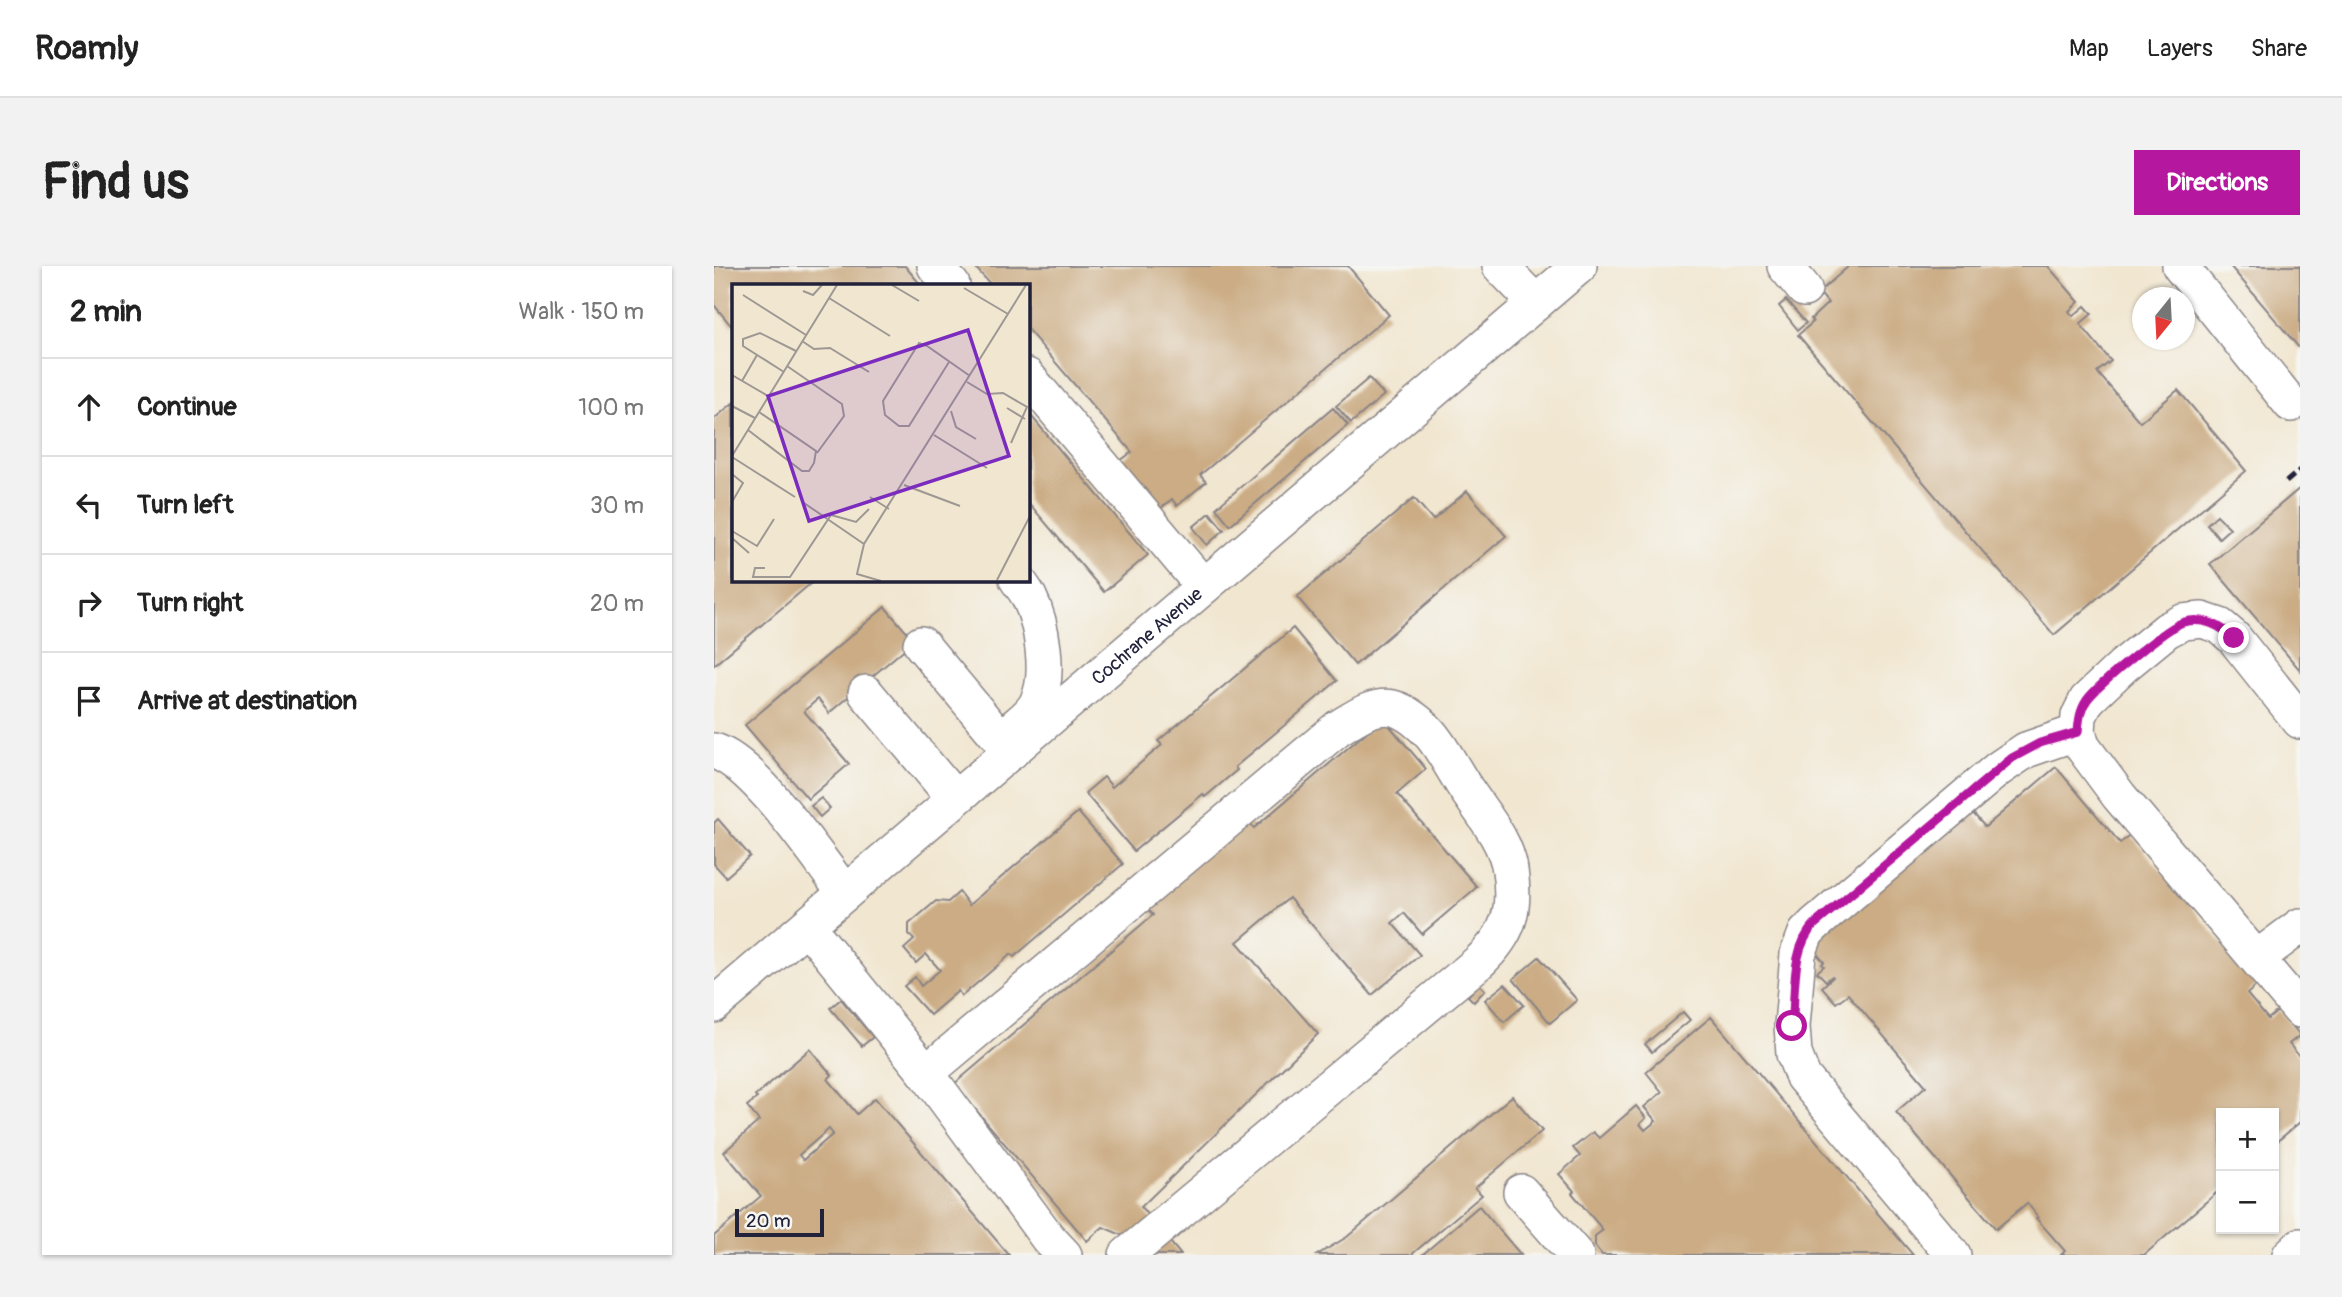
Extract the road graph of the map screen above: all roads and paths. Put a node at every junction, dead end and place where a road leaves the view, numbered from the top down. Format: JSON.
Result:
{"nodes":[{"id":1,"x":936,"y":266,"type":"edge"},
{"id":2,"x":1500,"y":266,"type":"edge"},
{"id":3,"x":1579,"y":266,"type":"edge"},
{"id":4,"x":2180,"y":266,"type":"edge"},
{"id":5,"x":950,"y":284,"type":"edge"},
{"id":6,"x":1536,"y":303,"type":"junction"},
{"id":7,"x":1029,"y":378,"type":"edge"},
{"id":8,"x":2291,"y":404,"type":"dead end"},
{"id":9,"x":1018,"y":581,"type":"edge"},
{"id":10,"x":1203,"y":586,"type":"junction"},
{"id":11,"x":921,"y":644,"type":"dead end"},
{"id":12,"x":866,"y":692,"type":"dead end"},
{"id":13,"x":2300,"y":721,"type":"edge"},
{"id":14,"x":2078,"y":732,"type":"junction"},
{"id":15,"x":1005,"y":745,"type":"junction"},
{"id":16,"x":714,"y":751,"type":"edge"},
{"id":17,"x":955,"y":799,"type":"junction"},
{"id":18,"x":845,"y":893,"type":"junction"},
{"id":19,"x":807,"y":926,"type":"junction"},
{"id":20,"x":2300,"y":926,"type":"edge"},
{"id":21,"x":2257,"y":958,"type":"junction"},
{"id":22,"x":714,"y":1005,"type":"edge"},
{"id":23,"x":2300,"y":1010,"type":"edge"},
{"id":24,"x":926,"y":1073,"type":"junction"},
{"id":25,"x":1521,"y":1192,"type":"dead end"},
{"id":26,"x":1064,"y":1255,"type":"edge"},
{"id":27,"x":1127,"y":1255,"type":"edge"},
{"id":28,"x":1576,"y":1255,"type":"edge"},
{"id":29,"x":1953,"y":1255,"type":"edge"}],
"edges":[{"from":1,"to":5,"type":"lane"},
{"from":2,"to":6,"type":"lane"},
{"from":3,"to":6,"type":"lane","name":"Cochrane Avenue"},
{"from":4,"to":8,"type":"lane"},
{"from":6,"to":10,"type":"lane","name":"Cochrane Avenue"},
{"from":7,"to":10,"type":"lane"},
{"from":9,"to":15,"type":"lane"},
{"from":10,"to":15,"type":"lane","name":"Cochrane Avenue"},
{"from":11,"to":15,"type":"lane"},
{"from":12,"to":17,"type":"lane"},
{"from":13,"to":14,"type":"lane"},
{"from":14,"to":21,"type":"lane"},
{"from":14,"to":29,"type":"lane"},
{"from":15,"to":17,"type":"lane","name":"Cochrane Avenue"},
{"from":16,"to":18,"type":"lane"},
{"from":17,"to":18,"type":"lane","name":"Cochrane Avenue"},
{"from":18,"to":19,"type":"lane","name":"Cochrane Avenue"},
{"from":19,"to":22,"type":"lane","name":"Cochrane Avenue"},
{"from":19,"to":24,"type":"lane"},
{"from":20,"to":21,"type":"lane"},
{"from":21,"to":23,"type":"lane"},
{"from":24,"to":26,"type":"lane"},
{"from":24,"to":27,"type":"lane"},
{"from":25,"to":28,"type":"lane"}]}
